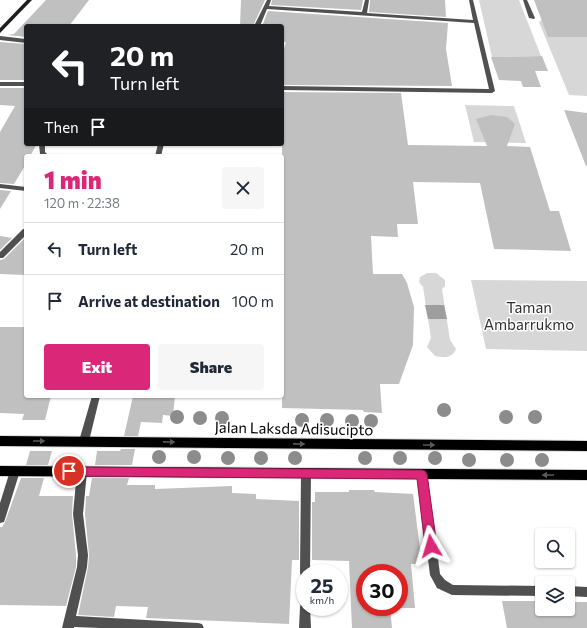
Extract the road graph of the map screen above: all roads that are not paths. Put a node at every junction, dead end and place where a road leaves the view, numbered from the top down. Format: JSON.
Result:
{"nodes":[{"id":1,"x":30,"y":0,"type":"edge"},
{"id":2,"x":269,"y":0,"type":"edge"},
{"id":3,"x":367,"y":0,"type":"edge"},
{"id":4,"x":471,"y":0,"type":"edge"},
{"id":5,"x":525,"y":0,"type":"edge"},
{"id":6,"x":265,"y":7,"type":"junction"},
{"id":7,"x":364,"y":14,"type":"junction"},
{"id":8,"x":532,"y":18,"type":"dead end"},
{"id":9,"x":475,"y":22,"type":"junction"},
{"id":10,"x":257,"y":24,"type":"edge"},
{"id":11,"x":0,"y":31,"type":"edge"},
{"id":12,"x":0,"y":38,"type":"edge"},
{"id":13,"x":24,"y":41,"type":"edge"},
{"id":14,"x":0,"y":84,"type":"edge"},
{"id":15,"x":24,"y":84,"type":"edge"},
{"id":16,"x":284,"y":88,"type":"edge"},
{"id":17,"x":0,"y":186,"type":"edge"},
{"id":18,"x":24,"y":189,"type":"edge"},
{"id":19,"x":24,"y":233,"type":"edge"},
{"id":20,"x":0,"y":256,"type":"edge"},
{"id":21,"x":95,"y":398,"type":"edge"},
{"id":22,"x":0,"y":441,"type":"edge"},
{"id":23,"x":84,"y":441,"type":"junction"},
{"id":24,"x":587,"y":446,"type":"edge"},
{"id":25,"x":0,"y":471,"type":"edge"},
{"id":26,"x":15,"y":471,"type":"junction"},
{"id":27,"x":82,"y":471,"type":"junction"},
{"id":28,"x":306,"y":474,"type":"junction"},
{"id":29,"x":422,"y":474,"type":"junction"},
{"id":30,"x":587,"y":475,"type":"edge"},
{"id":31,"x":0,"y":518,"type":"edge"},
{"id":32,"x":305,"y":564,"type":"edge"},
{"id":33,"x":535,"y":591,"type":"edge"},
{"id":34,"x":575,"y":591,"type":"edge"},
{"id":35,"x":587,"y":592,"type":"edge"},
{"id":36,"x":305,"y":616,"type":"edge"},
{"id":37,"x":69,"y":624,"type":"edge"},
{"id":38,"x":198,"y":628,"type":"edge"},
{"id":39,"x":305,"y":628,"type":"edge"}],
"edges":[{"from":1,"to":11,"type":"main road"},
{"from":2,"to":6,"type":"street"},
{"from":3,"to":7,"type":"street"},
{"from":4,"to":9,"type":"street"},
{"from":5,"to":8,"type":"street"},
{"from":6,"to":7,"type":"street"},
{"from":6,"to":10,"type":"street"},
{"from":7,"to":9,"type":"street"},
{"from":9,"to":16,"type":"street"},
{"from":12,"to":13,"type":"street"},
{"from":14,"to":15,"type":"street"},
{"from":17,"to":18,"type":"street"},
{"from":19,"to":20,"type":"street"},
{"from":21,"to":23,"type":"street"},
{"from":22,"to":23,"type":"main road","name":"Jalan Laksda Adisucipto","one_way":true},
{"from":23,"to":24,"type":"main road","name":"Jalan Laksda Adisucipto","one_way":true},
{"from":25,"to":26,"type":"main road"},
{"from":26,"to":27,"type":"main road"},
{"from":26,"to":31,"type":"street"},
{"from":27,"to":28,"type":"main road"},
{"from":27,"to":37,"type":"street"},
{"from":28,"to":29,"type":"main road"},
{"from":28,"to":32,"type":"street"},
{"from":30,"to":29,"type":"main road","one_way":true},
{"from":29,"to":33,"type":"street"},
{"from":34,"to":35,"type":"street"},
{"from":36,"to":39,"type":"street"},
{"from":37,"to":38,"type":"street"}]}
